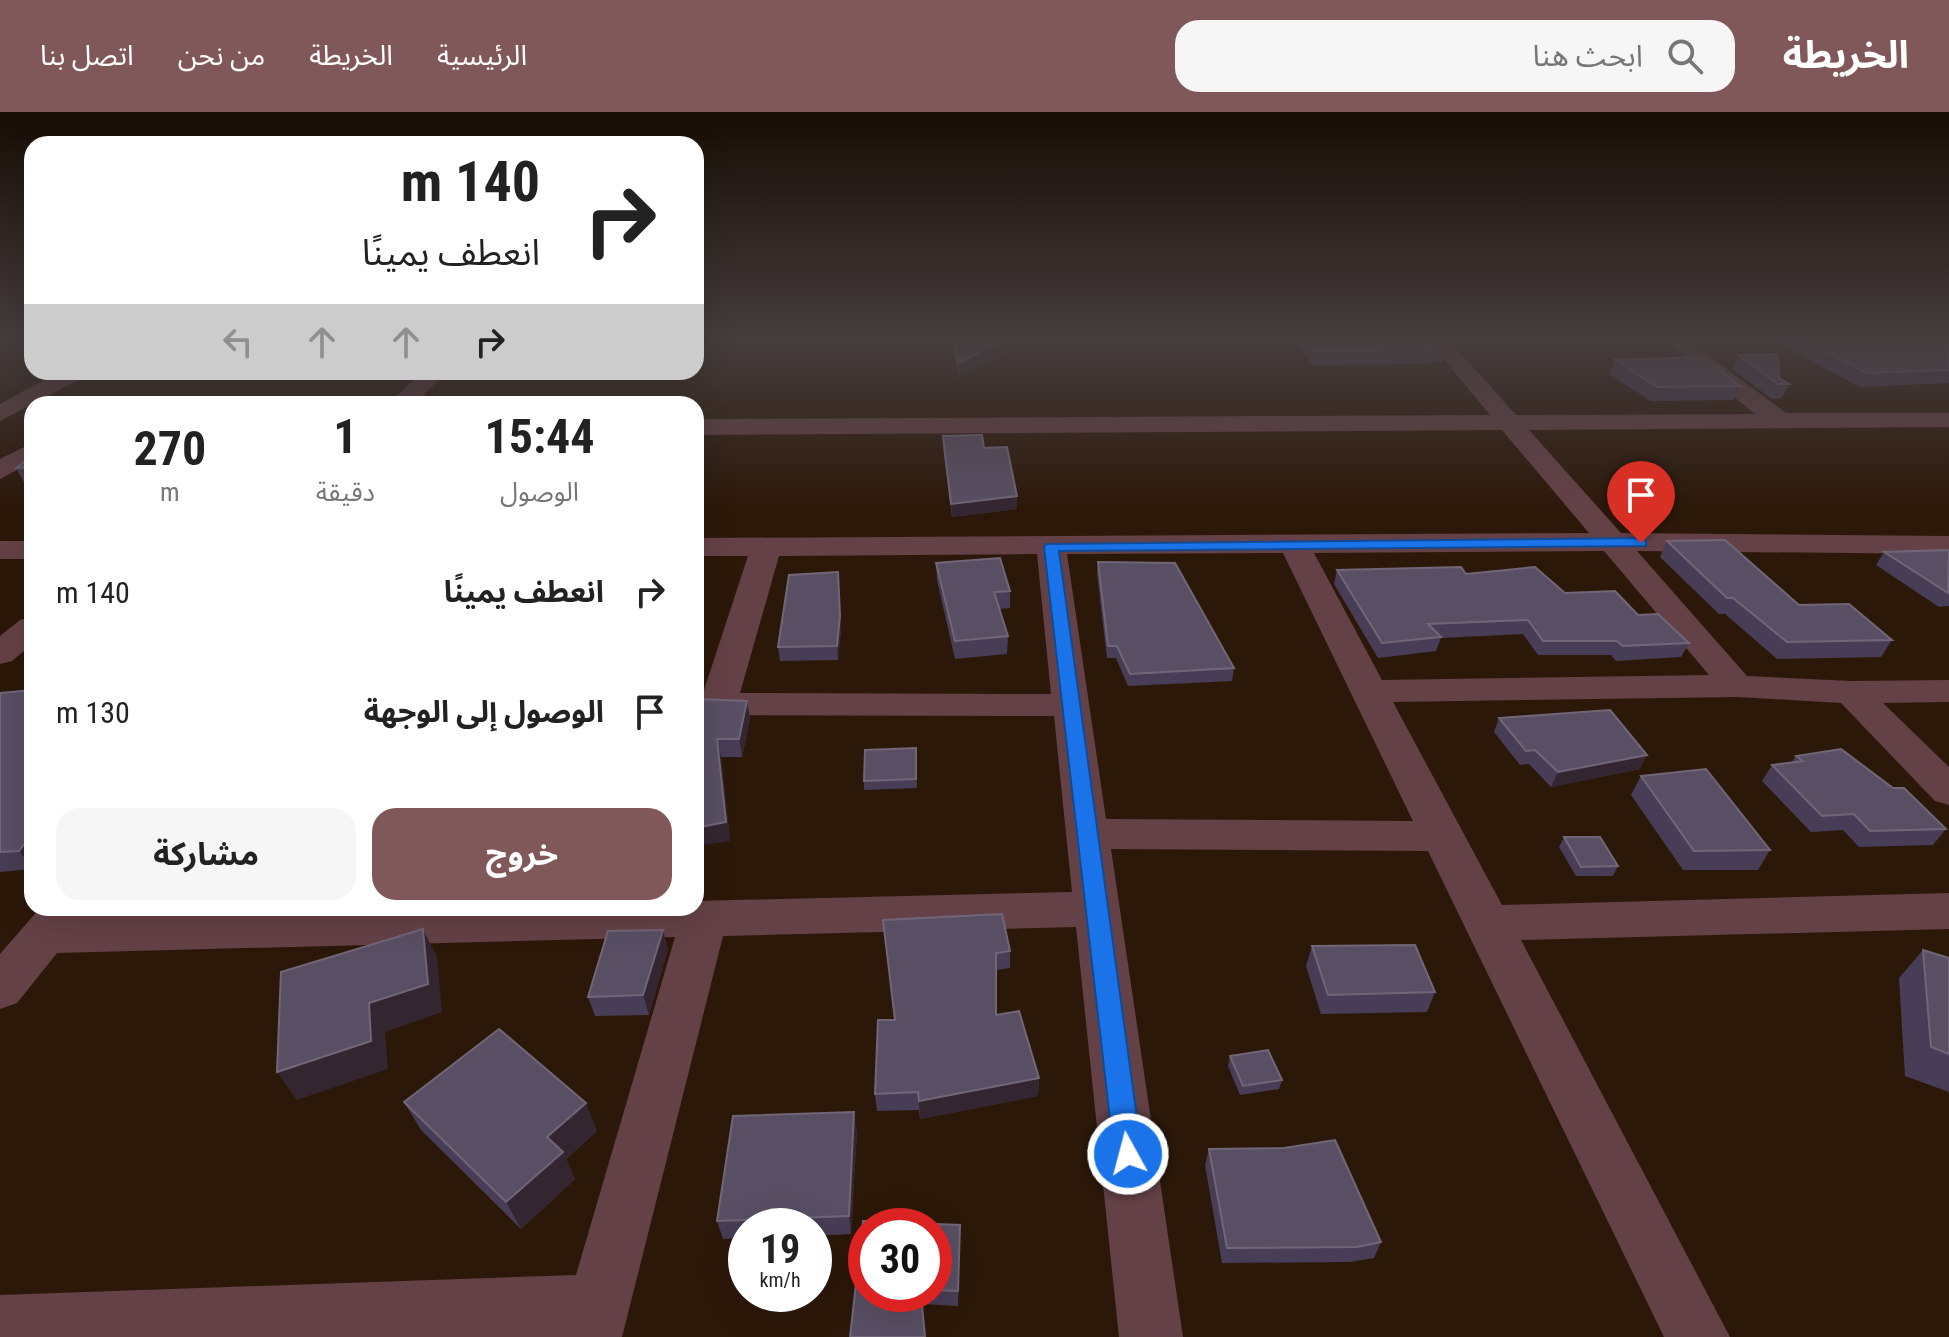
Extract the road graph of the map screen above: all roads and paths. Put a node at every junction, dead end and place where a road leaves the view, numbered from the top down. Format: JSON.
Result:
{"nodes":[{"id":1,"x":1485,"y":396,"type":"edge"},
{"id":2,"x":1748,"y":396,"type":"edge"},
{"id":3,"x":24,"y":401,"type":"edge"},
{"id":4,"x":0,"y":414,"type":"edge"},
{"id":5,"x":1949,"y":420,"type":"edge"},
{"id":6,"x":1780,"y":421,"type":"junction"},
{"id":7,"x":1508,"y":423,"type":"junction"},
{"id":8,"x":704,"y":427,"type":"edge"},
{"id":9,"x":0,"y":431,"type":"edge"},
{"id":10,"x":24,"y":431,"type":"edge"},
{"id":11,"x":24,"y":456,"type":"edge"},
{"id":12,"x":0,"y":471,"type":"edge"},
{"id":13,"x":1610,"y":542,"type":"junction"},
{"id":14,"x":1295,"y":546,"type":"junction"},
{"id":15,"x":1948,"y":546,"type":"edge"},
{"id":16,"x":704,"y":547,"type":"edge"},
{"id":17,"x":766,"y":547,"type":"junction"},
{"id":18,"x":1051,"y":547,"type":"junction"},
{"id":19,"x":0,"y":550,"type":"edge"},
{"id":20,"x":24,"y":550,"type":"edge"},
{"id":21,"x":24,"y":634,"type":"edge"},
{"id":22,"x":0,"y":654,"type":"edge"},
{"id":23,"x":1737,"y":686,"type":"junction"},
{"id":24,"x":1369,"y":691,"type":"junction"},
{"id":25,"x":1949,"y":691,"type":"edge"},
{"id":26,"x":1851,"y":692,"type":"junction"},
{"id":27,"x":707,"y":704,"type":"edge"},
{"id":28,"x":1071,"y":705,"type":"junction"},
{"id":29,"x":1949,"y":791,"type":"edge"},
{"id":30,"x":1088,"y":834,"type":"junction"},
{"id":31,"x":1444,"y":836,"type":"junction"},
{"id":32,"x":1097,"y":909,"type":"junction"},
{"id":33,"x":1949,"y":911,"type":"edge"},
{"id":34,"x":704,"y":919,"type":"junction"},
{"id":35,"x":55,"y":922,"type":"edge"},
{"id":36,"x":1488,"y":923,"type":"junction"},
{"id":37,"x":0,"y":989,"type":"edge"},
{"id":38,"x":594,"y":1322,"type":"edge"},
{"id":39,"x":0,"y":1327,"type":"edge"},
{"id":40,"x":1151,"y":1337,"type":"edge"},
{"id":41,"x":1698,"y":1337,"type":"edge"}],
"edges":[{"from":1,"to":7,"type":"street"},
{"from":2,"to":6,"type":"street"},
{"from":3,"to":4,"type":"street"},
{"from":5,"to":6,"type":"street"},
{"from":6,"to":7,"type":"street"},
{"from":7,"to":8,"type":"street"},
{"from":7,"to":13,"type":"street"},
{"from":9,"to":10,"type":"street"},
{"from":11,"to":12,"type":"street"},
{"from":13,"to":14,"type":"street"},
{"from":13,"to":15,"type":"street"},
{"from":13,"to":23,"type":"street"},
{"from":14,"to":18,"type":"street"},
{"from":14,"to":24,"type":"street"},
{"from":16,"to":17,"type":"street"},
{"from":17,"to":18,"type":"street"},
{"from":17,"to":27,"type":"street"},
{"from":18,"to":28,"type":"street"},
{"from":19,"to":20,"type":"street"},
{"from":21,"to":22,"type":"street"},
{"from":23,"to":24,"type":"street"},
{"from":23,"to":26,"type":"street"},
{"from":24,"to":31,"type":"street"},
{"from":25,"to":26,"type":"street"},
{"from":26,"to":29,"type":"street"},
{"from":27,"to":28,"type":"street"},
{"from":28,"to":30,"type":"street"},
{"from":30,"to":31,"type":"street"},
{"from":30,"to":32,"type":"street"},
{"from":31,"to":36,"type":"street"},
{"from":32,"to":34,"type":"street"},
{"from":32,"to":40,"type":"street"},
{"from":33,"to":36,"type":"street"},
{"from":34,"to":35,"type":"street"},
{"from":34,"to":38,"type":"street"},
{"from":35,"to":37,"type":"street"},
{"from":36,"to":41,"type":"street"},
{"from":38,"to":39,"type":"street"}]}
